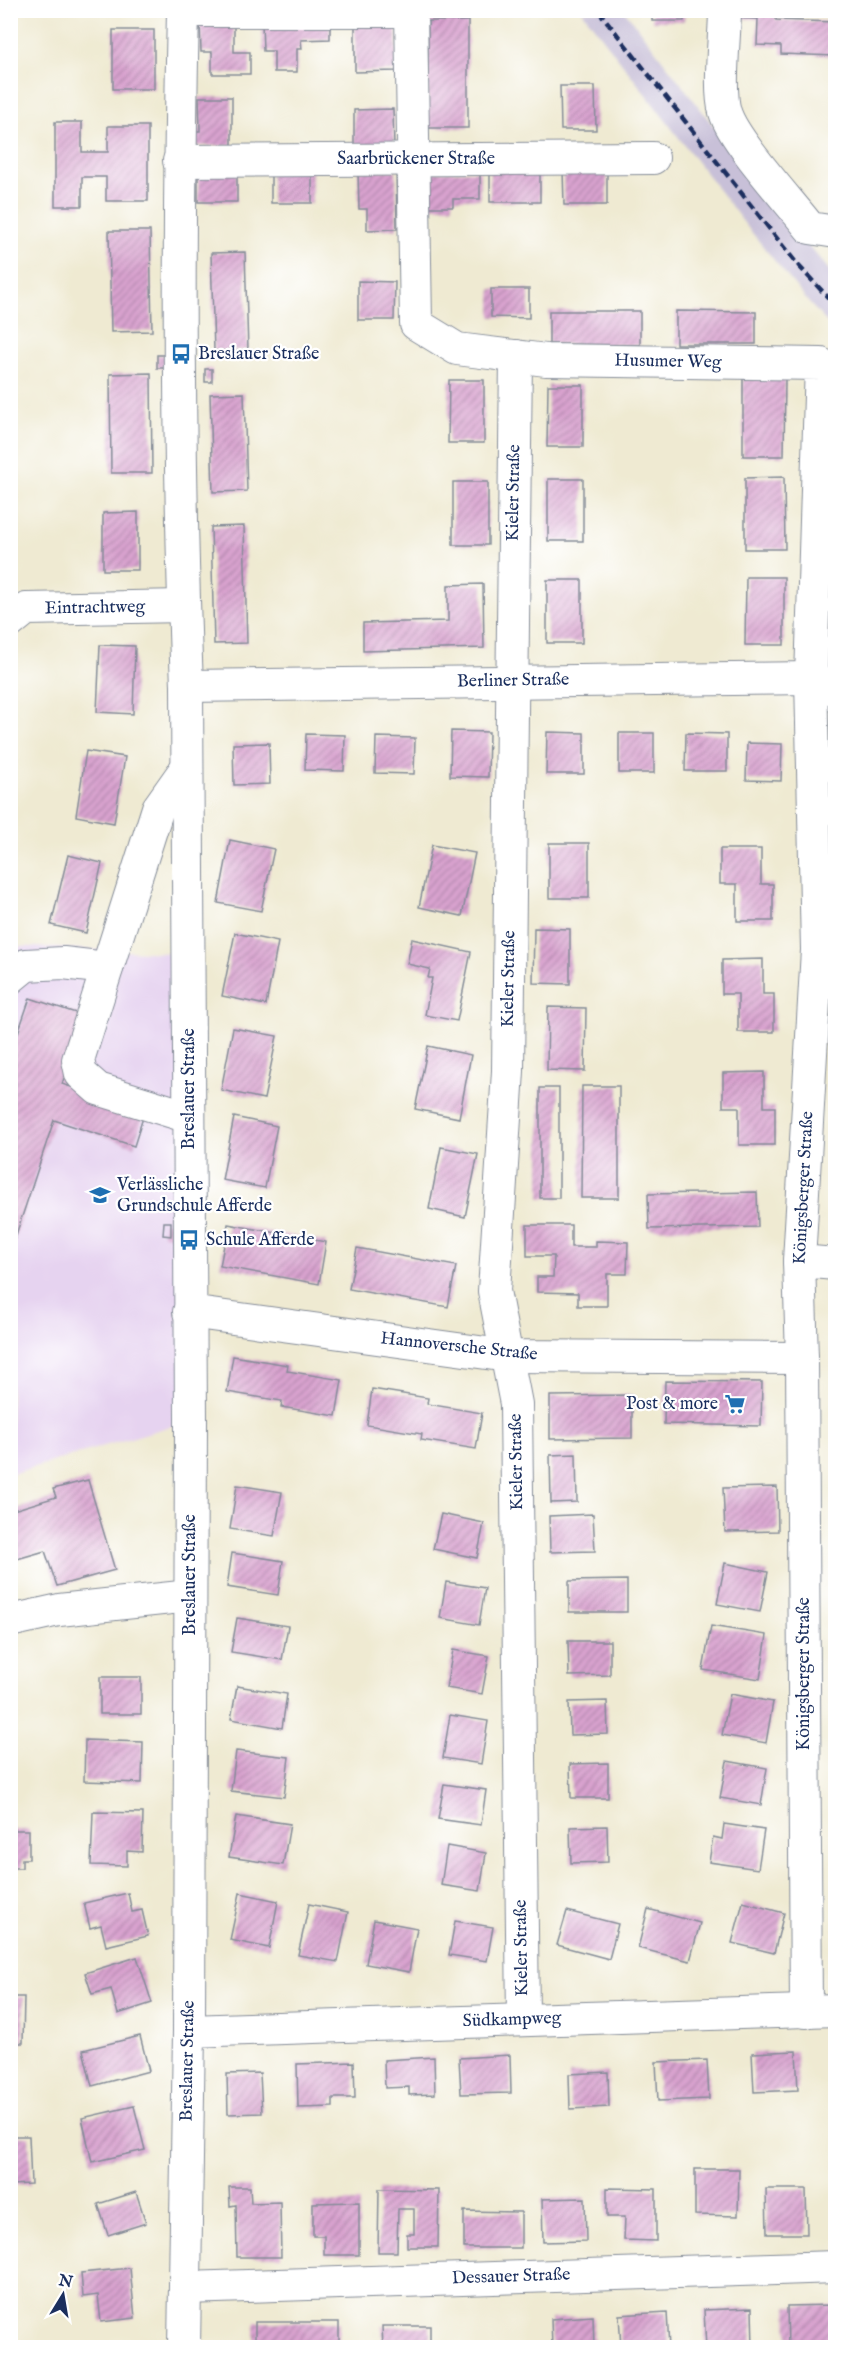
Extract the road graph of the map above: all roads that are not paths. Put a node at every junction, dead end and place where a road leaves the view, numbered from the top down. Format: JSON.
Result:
{"nodes":[{"id":1,"x":725,"y":10,"type":"edge"},
{"id":2,"x":183,"y":11,"type":"edge"},
{"id":3,"x":411,"y":11,"type":"edge"},
{"id":4,"x":653,"y":158,"type":"dead end"},
{"id":5,"x":412,"y":159,"type":"junction"},
{"id":6,"x":179,"y":161,"type":"junction"},
{"id":7,"x":823,"y":230,"type":"edge"},
{"id":8,"x":516,"y":356,"type":"junction"},
{"id":9,"x":821,"y":364,"type":"joint"},
{"id":10,"x":184,"y":606,"type":"junction"},
{"id":11,"x":16,"y":613,"type":"edge"},
{"id":12,"x":512,"y":681,"type":"junction"},
{"id":13,"x":823,"y":684,"type":"edge"},
{"id":14,"x":188,"y":686,"type":"junction"},
{"id":15,"x":187,"y":767,"type":"junction"},
{"id":16,"x":107,"y":968,"type":"junction"},
{"id":17,"x":10,"y":978,"type":"edge"},
{"id":18,"x":189,"y":1117,"type":"junction"},
{"id":19,"x":799,"y":1261,"type":"junction"},
{"id":20,"x":836,"y":1264,"type":"edge"},
{"id":21,"x":189,"y":1312,"type":"junction"},
{"id":22,"x":508,"y":1356,"type":"junction"},
{"id":23,"x":802,"y":1358,"type":"junction"},
{"id":24,"x":190,"y":1596,"type":"junction"},
{"id":25,"x":10,"y":1621,"type":"edge"},
{"id":26,"x":821,"y":2011,"type":"edge"},
{"id":27,"x":523,"y":2020,"type":"junction"},
{"id":28,"x":189,"y":2031,"type":"junction"},
{"id":29,"x":836,"y":2266,"type":"edge"},
{"id":30,"x":186,"y":2288,"type":"junction"},
{"id":31,"x":184,"y":2348,"type":"edge"}],
"edges":[{"from":1,"to":7,"type":"street"},
{"from":2,"to":3,"type":"street"},
{"from":2,"to":6,"type":"street","name":"Breslauer Straße"},
{"from":3,"to":5,"type":"street"},
{"from":4,"to":5,"type":"street","name":"Saarbrückener Straße"},
{"from":5,"to":6,"type":"street","name":"Saarbrückener Straße"},
{"from":5,"to":8,"type":"street"},
{"from":6,"to":10,"type":"street","name":"Breslauer Straße"},
{"from":8,"to":9,"type":"street","name":"Husumer Weg"},
{"from":8,"to":12,"type":"street","name":"Kieler Straße"},
{"from":9,"to":13,"type":"street","name":"Königsberger Straße"},
{"from":10,"to":11,"type":"street","name":"Eintrachtweg"},
{"from":10,"to":14,"type":"street","name":"Breslauer Straße"},
{"from":12,"to":13,"type":"street","name":"Berliner Straße"},
{"from":12,"to":14,"type":"street","name":"Berliner Straße"},
{"from":12,"to":22,"type":"street","name":"Kieler Straße"},
{"from":13,"to":19,"type":"street","name":"Königsberger Straße"},
{"from":14,"to":15,"type":"street","name":"Breslauer Straße"},
{"from":15,"to":16,"type":"street"},
{"from":15,"to":18,"type":"street","name":"Breslauer Straße"},
{"from":16,"to":17,"type":"street"},
{"from":16,"to":18,"type":"street"},
{"from":18,"to":21,"type":"street","name":"Breslauer Straße"},
{"from":19,"to":20,"type":"street"},
{"from":19,"to":23,"type":"street","name":"Königsberger Straße"},
{"from":21,"to":22,"type":"street","name":"Hannoversche Straße"},
{"from":21,"to":24,"type":"street","name":"Breslauer Straße"},
{"from":22,"to":23,"type":"street","name":"Hannoversche Straße"},
{"from":22,"to":27,"type":"street","name":"Kieler Straße"},
{"from":23,"to":26,"type":"street","name":"Königsberger Straße"},
{"from":24,"to":25,"type":"street"},
{"from":24,"to":28,"type":"street","name":"Breslauer Straße"},
{"from":26,"to":27,"type":"street","name":"Südkampweg"},
{"from":27,"to":28,"type":"street","name":"Südkampweg"},
{"from":28,"to":30,"type":"street","name":"Breslauer Straße"},
{"from":29,"to":30,"type":"street","name":"Dessauer Straße"},
{"from":30,"to":31,"type":"street","name":"Breslauer Straße"}]}
